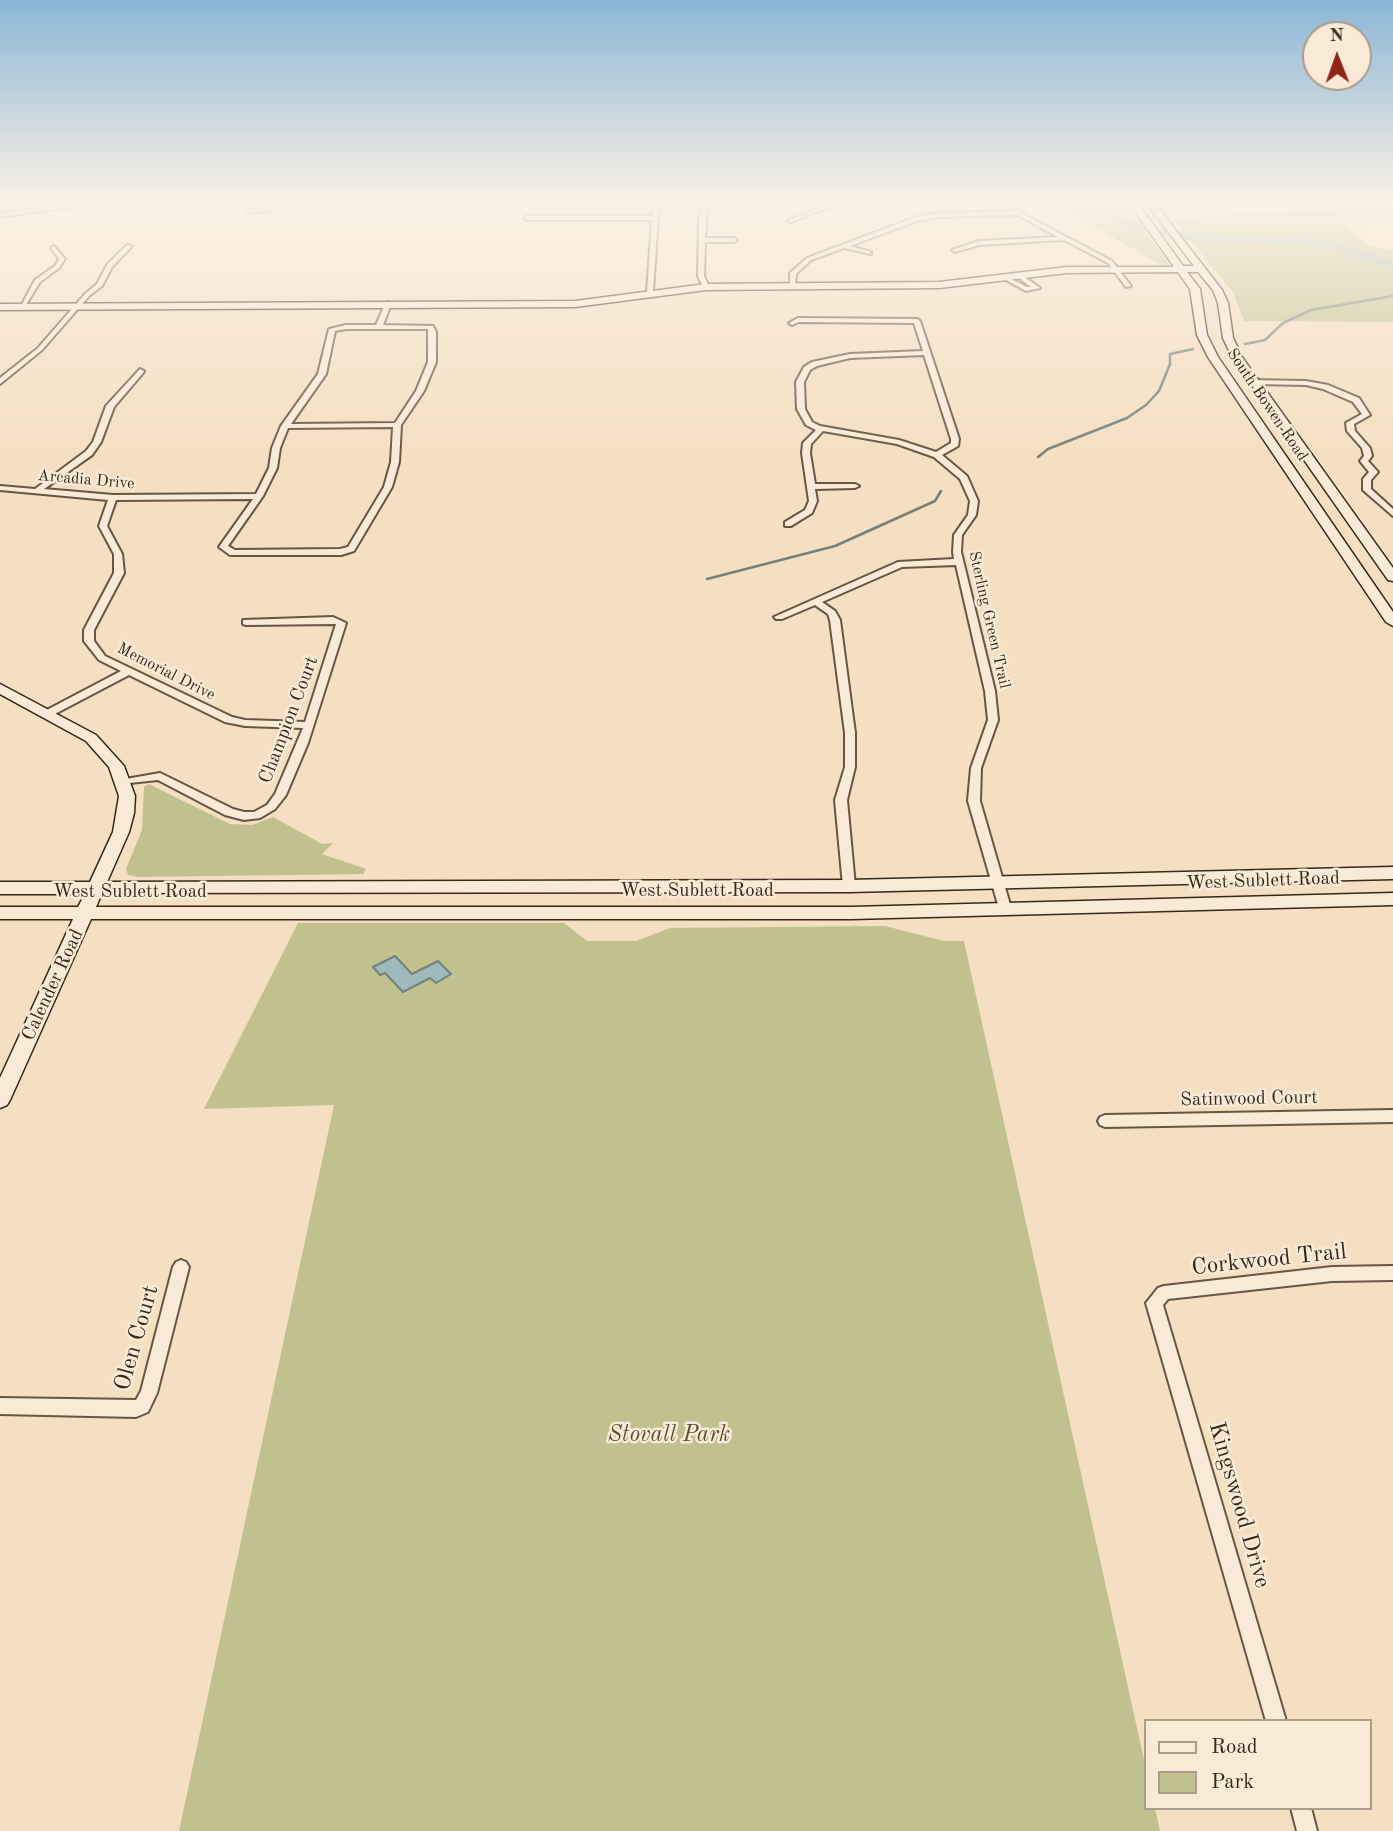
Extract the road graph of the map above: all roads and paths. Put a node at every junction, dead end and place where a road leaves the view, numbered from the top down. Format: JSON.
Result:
{"nodes":[{"id":1,"x":34,"y":286,"type":"edge"},
{"id":2,"x":99,"y":286,"type":"edge"},
{"id":3,"x":650,"y":286,"type":"edge"},
{"id":4,"x":754,"y":286,"type":"edge"},
{"id":5,"x":1020,"y":286,"type":"edge"},
{"id":6,"x":1035,"y":286,"type":"edge"},
{"id":7,"x":1192,"y":286,"type":"edge"},
{"id":8,"x":1213,"y":286,"type":"edge"},
{"id":9,"x":706,"y":287,"type":"joint"},
{"id":10,"x":650,"y":292,"type":"junction"},
{"id":11,"x":383,"y":304,"type":"junction"},
{"id":12,"x":79,"y":306,"type":"junction"},
{"id":13,"x":0,"y":307,"type":"edge"},
{"id":14,"x":22,"y":307,"type":"junction"},
{"id":15,"x":792,"y":323,"type":"dead end"},
{"id":16,"x":375,"y":327,"type":"junction"},
{"id":17,"x":928,"y":353,"type":"junction"},
{"id":18,"x":140,"y":370,"type":"dead end"},
{"id":19,"x":0,"y":382,"type":"edge"},
{"id":20,"x":1255,"y":382,"type":"junction"},
{"id":21,"x":397,"y":425,"type":"junction"},
{"id":22,"x":285,"y":426,"type":"junction"},
{"id":23,"x":821,"y":428,"type":"junction"},
{"id":24,"x":937,"y":455,"type":"junction"},
{"id":25,"x":855,"y":486,"type":"dead end"},
{"id":26,"x":811,"y":487,"type":"junction"},
{"id":27,"x":0,"y":488,"type":"edge"},
{"id":28,"x":39,"y":489,"type":"junction"},
{"id":29,"x":259,"y":496,"type":"junction"},
{"id":30,"x":113,"y":498,"type":"junction"},
{"id":31,"x":212,"y":498,"type":"joint"},
{"id":32,"x":1393,"y":513,"type":"edge"},
{"id":33,"x":788,"y":524,"type":"dead end"},
{"id":34,"x":1338,"y":543,"type":"junction"},
{"id":35,"x":1368,"y":543,"type":"junction"},
{"id":36,"x":958,"y":562,"type":"junction"},
{"id":37,"x":1393,"y":577,"type":"edge"},
{"id":38,"x":814,"y":601,"type":"junction"},
{"id":39,"x":779,"y":617,"type":"dead end"},
{"id":40,"x":246,"y":622,"type":"dead end"},
{"id":41,"x":1393,"y":622,"type":"edge"},
{"id":42,"x":127,"y":672,"type":"junction"},
{"id":43,"x":0,"y":688,"type":"edge"},
{"id":44,"x":47,"y":714,"type":"junction"},
{"id":45,"x":309,"y":725,"type":"junction"},
{"id":46,"x":124,"y":782,"type":"junction"},
{"id":47,"x":1393,"y":873,"type":"edge"},
{"id":48,"x":998,"y":883,"type":"junction"},
{"id":49,"x":849,"y":886,"type":"junction"},
{"id":50,"x":97,"y":887,"type":"junction"},
{"id":51,"x":0,"y":888,"type":"edge"},
{"id":52,"x":1393,"y":899,"type":"edge"},
{"id":53,"x":1005,"y":908,"type":"junction"},
{"id":54,"x":0,"y":913,"type":"edge"},
{"id":55,"x":86,"y":914,"type":"junction"},
{"id":56,"x":0,"y":1100,"type":"edge"},
{"id":57,"x":1393,"y":1116,"type":"edge"},
{"id":58,"x":1105,"y":1121,"type":"dead end"},
{"id":59,"x":181,"y":1266,"type":"dead end"},
{"id":60,"x":1393,"y":1273,"type":"edge"},
{"id":61,"x":1154,"y":1303,"type":"joint"},
{"id":62,"x":0,"y":1406,"type":"edge"},
{"id":63,"x":1275,"y":1719,"type":"edge"},
{"id":64,"x":1302,"y":1810,"type":"edge"},
{"id":65,"x":1307,"y":1831,"type":"edge"}],
"edges":[{"from":1,"to":14,"type":"street"},
{"from":2,"to":12,"type":"street"},
{"from":3,"to":10,"type":"street"},
{"from":4,"to":9,"type":"main road"},
{"from":5,"to":6,"type":"street"},
{"from":7,"to":34,"type":"main road","name":"South Bowen Road"},
{"from":8,"to":20,"type":"main road","name":"South Bowen Road"},
{"from":9,"to":10,"type":"main road"},
{"from":10,"to":11,"type":"main road"},
{"from":11,"to":12,"type":"main road"},
{"from":11,"to":16,"type":"street"},
{"from":12,"to":14,"type":"main road"},
{"from":12,"to":19,"type":"street"},
{"from":13,"to":14,"type":"main road"},
{"from":15,"to":17,"type":"street"},
{"from":16,"to":21,"type":"street"},
{"from":16,"to":22,"type":"street"},
{"from":17,"to":23,"type":"street"},
{"from":17,"to":24,"type":"street"},
{"from":18,"to":28,"type":"street"},
{"from":20,"to":32,"type":"street"},
{"from":20,"to":35,"type":"main road","name":"South Bowen Road"},
{"from":21,"to":22,"type":"street"},
{"from":21,"to":29,"type":"street"},
{"from":22,"to":29,"type":"street"},
{"from":23,"to":24,"type":"street","name":"Sterling Green Trail"},
{"from":23,"to":26,"type":"street"},
{"from":24,"to":36,"type":"street","name":"Sterling Green Trail"},
{"from":25,"to":26,"type":"street"},
{"from":26,"to":33,"type":"street"},
{"from":27,"to":28,"type":"street","name":"Arcadia Drive"},
{"from":28,"to":30,"type":"street","name":"Arcadia Drive"},
{"from":29,"to":31,"type":"street"},
{"from":30,"to":31,"type":"street","name":"Arcadia Drive"},
{"from":30,"to":42,"type":"street","name":"Memorial Drive"},
{"from":34,"to":35,"type":"main road"},
{"from":34,"to":41,"type":"main road","name":"South Bowen Road"},
{"from":35,"to":37,"type":"main road","name":"South Bowen Road"},
{"from":36,"to":38,"type":"street"},
{"from":36,"to":48,"type":"street","name":"Sterling Green Trail"},
{"from":38,"to":39,"type":"street"},
{"from":38,"to":49,"type":"street"},
{"from":40,"to":45,"type":"street","name":"Champion Court"},
{"from":42,"to":44,"type":"street"},
{"from":42,"to":45,"type":"street","name":"Memorial Drive"},
{"from":43,"to":44,"type":"main road","name":"Calender Road"},
{"from":44,"to":46,"type":"main road","name":"Calender Road"},
{"from":45,"to":46,"type":"street","name":"Champion Court"},
{"from":46,"to":50,"type":"main road","name":"Calender Road"},
{"from":47,"to":48,"type":"main road","name":"West Sublett Road"},
{"from":48,"to":49,"type":"main road","name":"West Sublett Road"},
{"from":48,"to":53,"type":"street","name":"Sterling Green Trail"},
{"from":49,"to":50,"type":"main road","name":"West Sublett Road"},
{"from":50,"to":51,"type":"main road","name":"West Sublett Road"},
{"from":50,"to":55,"type":"main road","name":"Calender Road"},
{"from":52,"to":53,"type":"main road","name":"West Sublett Road"},
{"from":53,"to":55,"type":"main road","name":"West Sublett Road"},
{"from":54,"to":55,"type":"main road","name":"West Sublett Road"},
{"from":55,"to":56,"type":"main road","name":"Calender Road"},
{"from":57,"to":58,"type":"street","name":"Satinwood Court"},
{"from":59,"to":62,"type":"street","name":"Olen Court"},
{"from":60,"to":61,"type":"street","name":"Corkwood Trail"},
{"from":61,"to":63,"type":"street","name":"Kingswood Drive"},
{"from":64,"to":65,"type":"street"}]}
